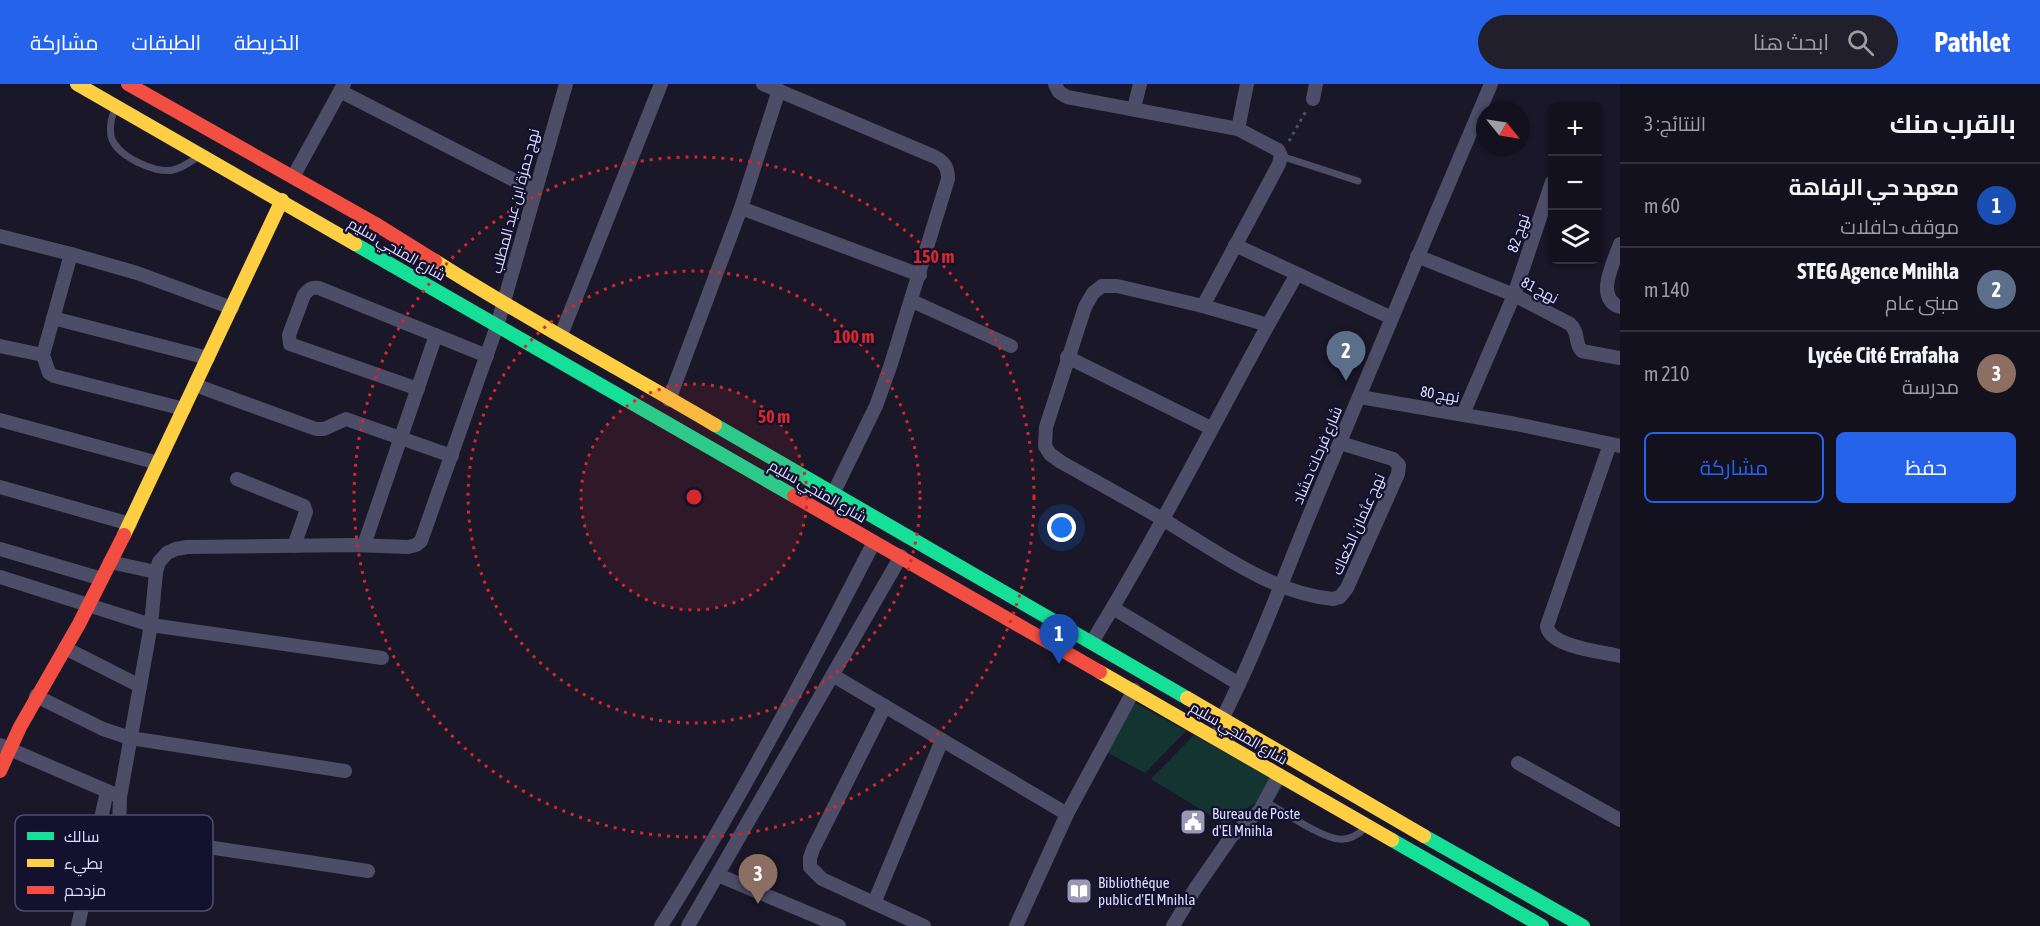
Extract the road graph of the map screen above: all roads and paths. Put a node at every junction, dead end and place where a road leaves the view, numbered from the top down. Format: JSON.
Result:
{"nodes":[{"id":1,"x":77,"y":84,"type":"edge"},
{"id":2,"x":128,"y":84,"type":"edge"},
{"id":3,"x":566,"y":84,"type":"edge"},
{"id":4,"x":661,"y":84,"type":"edge"},
{"id":5,"x":763,"y":84,"type":"edge"},
{"id":6,"x":1055,"y":84,"type":"edge"},
{"id":7,"x":1140,"y":84,"type":"edge"},
{"id":8,"x":1247,"y":84,"type":"edge"},
{"id":9,"x":1316,"y":84,"type":"edge"},
{"id":10,"x":1491,"y":84,"type":"edge"},
{"id":11,"x":342,"y":88,"type":"edge"},
{"id":12,"x":779,"y":90,"type":"junction"},
{"id":13,"x":1313,"y":99,"type":"joint"},
{"id":14,"x":116,"y":105,"type":"junction"},
{"id":15,"x":1134,"y":108,"type":"junction"},
{"id":16,"x":1238,"y":129,"type":"junction"},
{"id":17,"x":202,"y":155,"type":"junction"},
{"id":18,"x":1281,"y":156,"type":"junction"},
{"id":19,"x":293,"y":177,"type":"junction"},
{"id":20,"x":1358,"y":182,"type":"dead end"},
{"id":21,"x":535,"y":191,"type":"junction"},
{"id":22,"x":1548,"y":194,"type":"edge"},
{"id":23,"x":282,"y":200,"type":"junction"},
{"id":24,"x":741,"y":208,"type":"junction"},
{"id":25,"x":0,"y":236,"type":"edge"},
{"id":26,"x":1620,"y":244,"type":"edge"},
{"id":27,"x":1235,"y":245,"type":"junction"},
{"id":28,"x":71,"y":254,"type":"junction"},
{"id":29,"x":1418,"y":256,"type":"junction"},
{"id":30,"x":1297,"y":274,"type":"junction"},
{"id":31,"x":920,"y":275,"type":"junction"},
{"id":32,"x":1514,"y":295,"type":"junction"},
{"id":33,"x":912,"y":301,"type":"junction"},
{"id":34,"x":503,"y":304,"type":"junction"},
{"id":35,"x":1203,"y":306,"type":"junction"},
{"id":36,"x":1619,"y":307,"type":"edge"},
{"id":37,"x":232,"y":308,"type":"junction"},
{"id":38,"x":53,"y":318,"type":"junction"},
{"id":39,"x":1392,"y":318,"type":"junction"},
{"id":40,"x":1268,"y":325,"type":"junction"},
{"id":41,"x":497,"y":326,"type":"junction"},
{"id":42,"x":436,"y":335,"type":"junction"},
{"id":43,"x":561,"y":335,"type":"junction"},
{"id":44,"x":0,"y":345,"type":"edge"},
{"id":45,"x":1011,"y":346,"type":"dead end"},
{"id":46,"x":43,"y":355,"type":"junction"},
{"id":47,"x":487,"y":356,"type":"junction"},
{"id":48,"x":1067,"y":357,"type":"junction"},
{"id":49,"x":208,"y":358,"type":"junction"},
{"id":50,"x":1620,"y":358,"type":"edge"},
{"id":51,"x":195,"y":385,"type":"junction"},
{"id":52,"x":418,"y":389,"type":"junction"},
{"id":53,"x":1360,"y":397,"type":"junction"},
{"id":54,"x":669,"y":400,"type":"junction"},
{"id":55,"x":184,"y":409,"type":"junction"},
{"id":56,"x":1463,"y":414,"type":"junction"},
{"id":57,"x":0,"y":420,"type":"edge"},
{"id":58,"x":1211,"y":428,"type":"junction"},
{"id":59,"x":400,"y":439,"type":"junction"},
{"id":60,"x":1340,"y":443,"type":"junction"},
{"id":61,"x":1615,"y":445,"type":"edge"},
{"id":62,"x":452,"y":456,"type":"junction"},
{"id":63,"x":159,"y":463,"type":"junction"},
{"id":64,"x":237,"y":479,"type":"dead end"},
{"id":65,"x":0,"y":487,"type":"edge"},
{"id":66,"x":833,"y":494,"type":"junction"},
{"id":67,"x":1162,"y":519,"type":"junction"},
{"id":68,"x":130,"y":524,"type":"junction"},
{"id":69,"x":874,"y":542,"type":"junction"},
{"id":70,"x":364,"y":545,"type":"junction"},
{"id":71,"x":294,"y":546,"type":"junction"},
{"id":72,"x":0,"y":549,"type":"edge"},
{"id":73,"x":901,"y":556,"type":"junction"},
{"id":74,"x":110,"y":562,"type":"junction"},
{"id":75,"x":156,"y":572,"type":"junction"},
{"id":76,"x":0,"y":577,"type":"edge"},
{"id":77,"x":102,"y":579,"type":"junction"},
{"id":78,"x":1282,"y":586,"type":"junction"},
{"id":79,"x":89,"y":605,"type":"junction"},
{"id":80,"x":1113,"y":608,"type":"junction"},
{"id":81,"x":151,"y":625,"type":"junction"},
{"id":82,"x":1092,"y":642,"type":"junction"},
{"id":83,"x":64,"y":648,"type":"junction"},
{"id":84,"x":1620,"y":656,"type":"edge"},
{"id":85,"x":382,"y":658,"type":"dead end"},
{"id":86,"x":834,"y":676,"type":"junction"},
{"id":87,"x":1239,"y":684,"type":"junction"},
{"id":88,"x":140,"y":686,"type":"junction"},
{"id":89,"x":1134,"y":690,"type":"junction"},
{"id":90,"x":36,"y":696,"type":"junction"},
{"id":91,"x":885,"y":706,"type":"junction"},
{"id":92,"x":1222,"y":718,"type":"junction"},
{"id":93,"x":130,"y":738,"type":"junction"},
{"id":94,"x":1212,"y":738,"type":"junction"},
{"id":95,"x":942,"y":740,"type":"junction"},
{"id":96,"x":4,"y":747,"type":"edge"},
{"id":97,"x":1518,"y":762,"type":"dead end"},
{"id":98,"x":0,"y":771,"type":"edge"},
{"id":99,"x":345,"y":771,"type":"dead end"},
{"id":100,"x":1279,"y":775,"type":"junction"},
{"id":101,"x":113,"y":794,"type":"junction"},
{"id":102,"x":1266,"y":802,"type":"junction"},
{"id":103,"x":1067,"y":814,"type":"junction"},
{"id":104,"x":107,"y":815,"type":"edge"},
{"id":105,"x":116,"y":815,"type":"edge"},
{"id":106,"x":1620,"y":820,"type":"edge"},
{"id":107,"x":1366,"y":826,"type":"junction"},
{"id":108,"x":213,"y":847,"type":"edge"},
{"id":109,"x":368,"y":871,"type":"dead end"},
{"id":110,"x":718,"y":875,"type":"junction"},
{"id":111,"x":874,"y":903,"type":"junction"},
{"id":112,"x":82,"y":911,"type":"edge"},
{"id":113,"x":78,"y":926,"type":"edge"},
{"id":114,"x":661,"y":926,"type":"edge"},
{"id":115,"x":688,"y":926,"type":"edge"},
{"id":116,"x":839,"y":926,"type":"edge"},
{"id":117,"x":924,"y":926,"type":"edge"},
{"id":118,"x":1016,"y":926,"type":"edge"},
{"id":119,"x":1173,"y":926,"type":"edge"},
{"id":120,"x":1542,"y":926,"type":"edge"},
{"id":121,"x":1583,"y":926,"type":"edge"}],
"edges":[{"from":1,"to":14,"type":"main road","name":"شارع المنجي سليم"},
{"from":2,"to":19,"type":"main road","name":"شارع المنجي سليم"},
{"from":3,"to":21,"type":"street","name":"نهج حمزة ابن عبد المطلب"},
{"from":4,"to":43,"type":"street"},
{"from":5,"to":12,"type":"street"},
{"from":6,"to":15,"type":"street"},
{"from":7,"to":15,"type":"street"},
{"from":8,"to":16,"type":"street"},
{"from":9,"to":13,"type":"street"},
{"from":10,"to":29,"type":"street","name":"شارع فرحات حشاد"},
{"from":11,"to":19,"type":"street"},
{"from":11,"to":21,"type":"street"},
{"from":12,"to":24,"type":"street"},
{"from":12,"to":31,"type":"street"},
{"from":13,"to":18,"type":"path"},
{"from":14,"to":17,"type":"main road","name":"شارع المنجي سليم"},
{"from":14,"to":17,"type":"lane"},
{"from":15,"to":16,"type":"street"},
{"from":16,"to":18,"type":"street"},
{"from":17,"to":23,"type":"main road","name":"شارع المنجي سليم"},
{"from":18,"to":20,"type":"lane"},
{"from":18,"to":27,"type":"street"},
{"from":19,"to":34,"type":"main road","name":"شارع المنجي سليم"},
{"from":21,"to":34,"type":"street","name":"نهج حمزة ابن عبد المطلب"},
{"from":22,"to":32,"type":"street","name":"نهج 82"},
{"from":23,"to":37,"type":"main road"},
{"from":23,"to":41,"type":"main road","name":"شارع المنجي سليم"},
{"from":24,"to":31,"type":"street"},
{"from":24,"to":54,"type":"street"},
{"from":25,"to":28,"type":"street"},
{"from":26,"to":36,"type":"street"},
{"from":27,"to":30,"type":"street"},
{"from":27,"to":35,"type":"street"},
{"from":28,"to":37,"type":"street"},
{"from":28,"to":38,"type":"street"},
{"from":29,"to":32,"type":"street","name":"نهج 81"},
{"from":29,"to":39,"type":"street","name":"شارع فرحات حشاد"},
{"from":30,"to":39,"type":"street"},
{"from":30,"to":40,"type":"street"},
{"from":31,"to":33,"type":"street"},
{"from":32,"to":50,"type":"street","name":"نهج 81"},
{"from":32,"to":56,"type":"street","name":"نهج 82"},
{"from":33,"to":45,"type":"street"},
{"from":33,"to":66,"type":"street"},
{"from":34,"to":41,"type":"street","name":"نهج حمزة ابن عبد المطلب"},
{"from":34,"to":43,"type":"main road","name":"شارع المنجي سليم"},
{"from":35,"to":40,"type":"street"},
{"from":35,"to":48,"type":"street"},
{"from":37,"to":49,"type":"main road"},
{"from":38,"to":46,"type":"street"},
{"from":38,"to":49,"type":"street"},
{"from":39,"to":53,"type":"street","name":"شارع فرحات حشاد"},
{"from":40,"to":58,"type":"street"},
{"from":41,"to":47,"type":"street","name":"نهج حمزة ابن عبد المطلب"},
{"from":41,"to":69,"type":"main road","name":"شارع المنجي سليم"},
{"from":42,"to":47,"type":"street"},
{"from":42,"to":52,"type":"street"},
{"from":42,"to":52,"type":"street"},
{"from":43,"to":54,"type":"main road","name":"شارع المنجي سليم"},
{"from":44,"to":46,"type":"street"},
{"from":46,"to":55,"type":"street"},
{"from":47,"to":62,"type":"street","name":"نهج حمزة ابن عبد المطلب"},
{"from":48,"to":58,"type":"street"},
{"from":48,"to":67,"type":"street"},
{"from":49,"to":51,"type":"main road"},
{"from":51,"to":55,"type":"main road"},
{"from":51,"to":59,"type":"street"},
{"from":52,"to":59,"type":"street"},
{"from":53,"to":56,"type":"street","name":"نهج 80"},
{"from":53,"to":60,"type":"street","name":"شارع فرحات حشاد"},
{"from":54,"to":66,"type":"main road","name":"شارع المنجي سليم"},
{"from":55,"to":63,"type":"main road"},
{"from":56,"to":61,"type":"street","name":"نهج 80"},
{"from":57,"to":63,"type":"street"},
{"from":58,"to":67,"type":"street"},
{"from":59,"to":62,"type":"street"},
{"from":59,"to":70,"type":"street"},
{"from":60,"to":78,"type":"street","name":"شارع فرحات حشاد"},
{"from":60,"to":78,"type":"street","name":"نهج عثمان الكعاك"},
{"from":61,"to":84,"type":"street"},
{"from":62,"to":70,"type":"street","name":"نهج حمزة ابن عبد المطلب"},
{"from":63,"to":68,"type":"main road"},
{"from":64,"to":71,"type":"street"},
{"from":65,"to":68,"type":"street"},
{"from":66,"to":82,"type":"main road","name":"شارع المنجي سليم"},
{"from":67,"to":78,"type":"street"},
{"from":67,"to":80,"type":"street"},
{"from":68,"to":74,"type":"main road"},
{"from":69,"to":73,"type":"main road","name":"شارع المنجي سليم"},
{"from":69,"to":114,"type":"street"},
{"from":70,"to":71,"type":"street","name":"نهج حمزة ابن عبد المطلب"},
{"from":71,"to":75,"type":"street","name":"نهج حمزة ابن عبد المطلب"},
{"from":72,"to":77,"type":"street"},
{"from":73,"to":86,"type":"street"},
{"from":73,"to":89,"type":"main road","name":"شارع المنجي سليم"},
{"from":74,"to":75,"type":"street"},
{"from":74,"to":77,"type":"main road"},
{"from":75,"to":81,"type":"street"},
{"from":76,"to":79,"type":"street"},
{"from":77,"to":79,"type":"main road"},
{"from":78,"to":87,"type":"street","name":"شارع فرحات حشاد"},
{"from":79,"to":81,"type":"street"},
{"from":79,"to":83,"type":"main road"},
{"from":80,"to":82,"type":"street"},
{"from":80,"to":87,"type":"street"},
{"from":81,"to":85,"type":"street"},
{"from":81,"to":88,"type":"street"},
{"from":82,"to":92,"type":"main road","name":"شارع المنجي سليم"},
{"from":83,"to":88,"type":"street"},
{"from":83,"to":90,"type":"main road"},
{"from":86,"to":91,"type":"street"},
{"from":86,"to":110,"type":"street"},
{"from":87,"to":92,"type":"street","name":"شارع فرحات حشاد"},
{"from":88,"to":93,"type":"street"},
{"from":89,"to":94,"type":"main road","name":"شارع المنجي سليم"},
{"from":89,"to":103,"type":"street"},
{"from":90,"to":93,"type":"street"},
{"from":90,"to":96,"type":"main road"},
{"from":91,"to":95,"type":"street"},
{"from":91,"to":111,"type":"street"},
{"from":92,"to":94,"type":"street","name":"شارع فرحات حشاد"},
{"from":92,"to":121,"type":"main road","name":"شارع المنجي سليم"},
{"from":93,"to":99,"type":"street"},
{"from":93,"to":101,"type":"street"},
{"from":94,"to":100,"type":"main road","name":"شارع المنجي سليم"},
{"from":95,"to":103,"type":"street"},
{"from":95,"to":111,"type":"street"},
{"from":96,"to":98,"type":"main road"},
{"from":96,"to":101,"type":"street"},
{"from":97,"to":106,"type":"street"},
{"from":100,"to":102,"type":"street"},
{"from":100,"to":107,"type":"main road","name":"شارع المنجي سليم"},
{"from":101,"to":104,"type":"street"},
{"from":101,"to":105,"type":"street"},
{"from":102,"to":107,"type":"lane"},
{"from":102,"to":119,"type":"street"},
{"from":103,"to":118,"type":"street"},
{"from":107,"to":120,"type":"main road","name":"شارع المنجي سليم"},
{"from":108,"to":109,"type":"street"},
{"from":110,"to":115,"type":"street"},
{"from":110,"to":116,"type":"street"},
{"from":111,"to":117,"type":"street"},
{"from":112,"to":113,"type":"street"}]}
